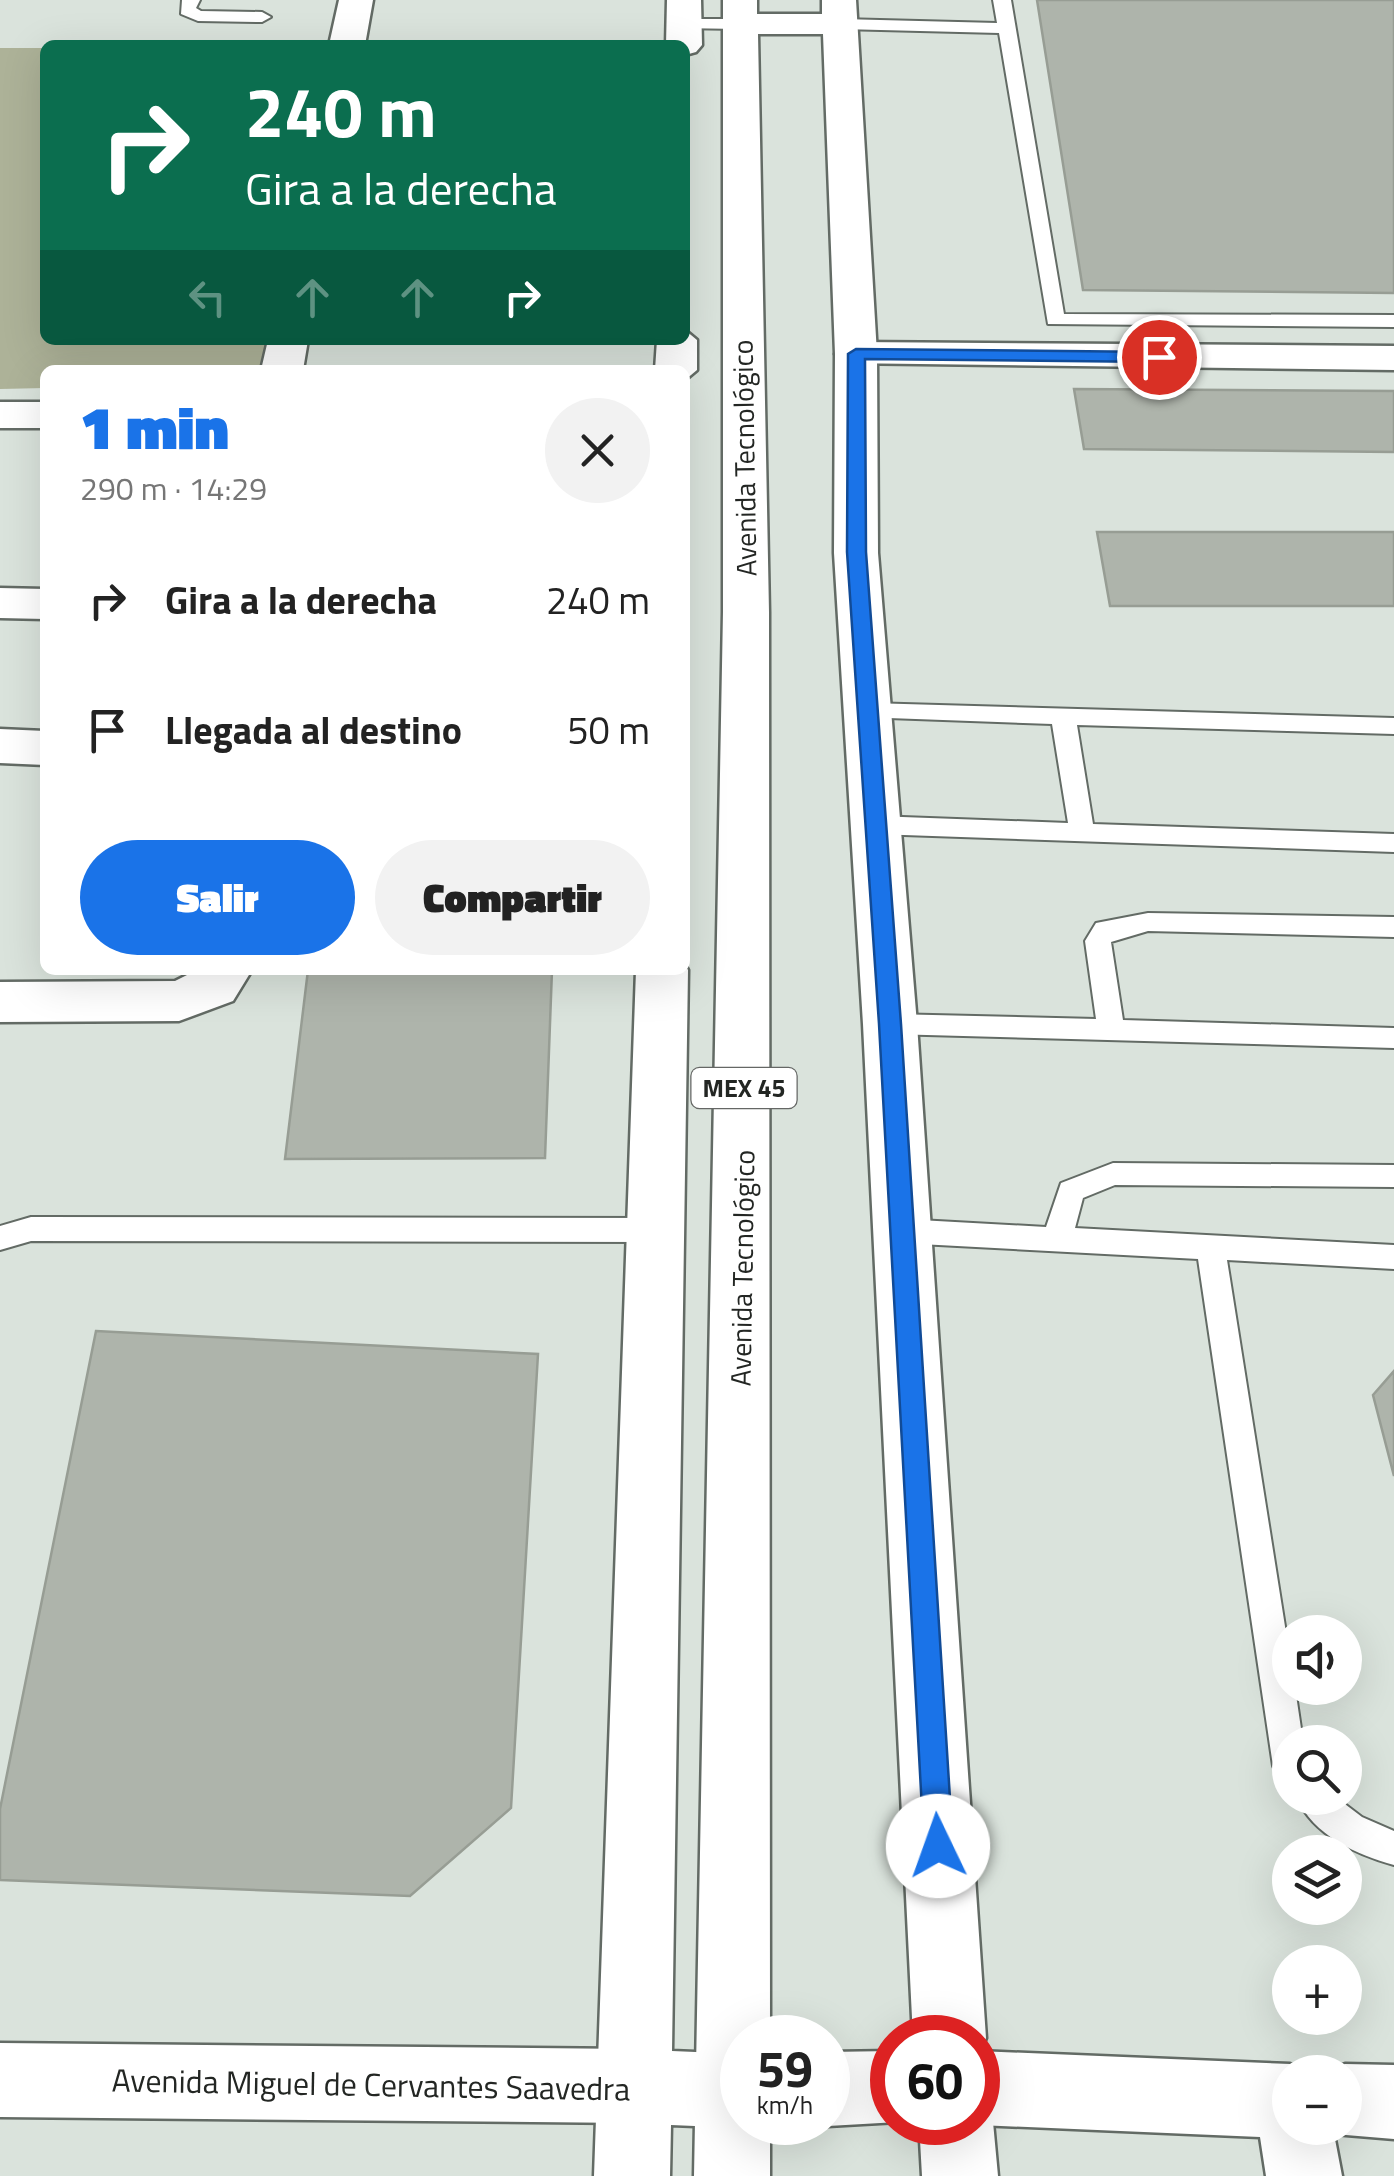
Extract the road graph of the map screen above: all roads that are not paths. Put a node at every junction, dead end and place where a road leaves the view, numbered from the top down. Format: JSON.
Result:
{"nodes":[{"id":1,"x":191,"y":0,"type":"edge"},
{"id":2,"x":356,"y":0,"type":"edge"},
{"id":3,"x":1002,"y":0,"type":"edge"},
{"id":4,"x":740,"y":12,"type":"edge"},
{"id":5,"x":840,"y":12,"type":"edge"},
{"id":6,"x":262,"y":17,"type":"dead end"},
{"id":7,"x":684,"y":23,"type":"edge"},
{"id":8,"x":1007,"y":28,"type":"junction"},
{"id":9,"x":348,"y":40,"type":"edge"},
{"id":10,"x":1394,"y":321,"type":"edge"},
{"id":11,"x":856,"y":354,"type":"junction"},
{"id":12,"x":1394,"y":358,"type":"edge"},
{"id":13,"x":40,"y":415,"type":"edge"},
{"id":14,"x":0,"y":416,"type":"edge"},
{"id":15,"x":0,"y":603,"type":"edge"},
{"id":16,"x":40,"y":604,"type":"edge"},
{"id":17,"x":869,"y":711,"type":"junction"},
{"id":18,"x":1063,"y":716,"type":"junction"},
{"id":19,"x":1393,"y":730,"type":"edge"},
{"id":20,"x":0,"y":746,"type":"edge"},
{"id":21,"x":40,"y":748,"type":"edge"},
{"id":22,"x":876,"y":825,"type":"junction"},
{"id":23,"x":1082,"y":832,"type":"junction"},
{"id":24,"x":1394,"y":843,"type":"edge"},
{"id":25,"x":1394,"y":927,"type":"edge"},
{"id":26,"x":222,"y":975,"type":"edge"},
{"id":27,"x":662,"y":975,"type":"edge"},
{"id":28,"x":0,"y":1002,"type":"edge"},
{"id":29,"x":890,"y":1024,"type":"junction"},
{"id":30,"x":1112,"y":1032,"type":"junction"},
{"id":31,"x":1394,"y":1038,"type":"edge"},
{"id":32,"x":1394,"y":1176,"type":"edge"},
{"id":33,"x":656,"y":1230,"type":"junction"},
{"id":34,"x":901,"y":1231,"type":"junction"},
{"id":35,"x":0,"y":1238,"type":"edge"},
{"id":36,"x":1058,"y":1240,"type":"junction"},
{"id":37,"x":1210,"y":1248,"type":"junction"},
{"id":38,"x":1394,"y":1257,"type":"edge"},
{"id":39,"x":1284,"y":1725,"type":"edge"},
{"id":40,"x":1333,"y":1815,"type":"edge"},
{"id":41,"x":1394,"y":1848,"type":"edge"},
{"id":42,"x":738,"y":2015,"type":"edge"},
{"id":43,"x":949,"y":2015,"type":"edge"},
{"id":44,"x":0,"y":2080,"type":"edge"},
{"id":45,"x":631,"y":2086,"type":"junction"},
{"id":46,"x":1000,"y":2089,"type":"edge"},
{"id":47,"x":720,"y":2090,"type":"edge"},
{"id":48,"x":1272,"y":2100,"type":"edge"},
{"id":49,"x":1362,"y":2102,"type":"edge"},
{"id":50,"x":1394,"y":2102,"type":"edge"},
{"id":51,"x":734,"y":2145,"type":"edge"},
{"id":52,"x":958,"y":2145,"type":"edge"},
{"id":53,"x":1299,"y":2145,"type":"edge"},
{"id":54,"x":632,"y":2176,"type":"edge"},
{"id":55,"x":732,"y":2176,"type":"edge"},
{"id":56,"x":960,"y":2176,"type":"edge"},
{"id":57,"x":1304,"y":2176,"type":"edge"}],
"edges":[{"from":1,"to":6,"type":"lane"},
{"from":2,"to":9,"type":"main road"},
{"from":3,"to":8,"type":"lane"},
{"from":4,"to":5,"type":"main road"},
{"from":4,"to":7,"type":"lane"},
{"from":4,"to":42,"type":"main road","name":"Avenida Tecnológico","number":"MEX 45"},
{"from":5,"to":8,"type":"lane"},
{"from":5,"to":11,"type":"main road"},
{"from":8,"to":10,"type":"lane"},
{"from":11,"to":12,"type":"main road"},
{"from":11,"to":17,"type":"main road"},
{"from":13,"to":14,"type":"main road"},
{"from":15,"to":16,"type":"main road"},
{"from":17,"to":18,"type":"lane"},
{"from":17,"to":22,"type":"main road"},
{"from":18,"to":19,"type":"lane"},
{"from":18,"to":23,"type":"lane"},
{"from":20,"to":21,"type":"main road"},
{"from":22,"to":23,"type":"lane"},
{"from":22,"to":29,"type":"main road"},
{"from":23,"to":24,"type":"lane"},
{"from":25,"to":30,"type":"lane"},
{"from":26,"to":28,"type":"main road"},
{"from":27,"to":33,"type":"main road"},
{"from":29,"to":30,"type":"lane"},
{"from":29,"to":34,"type":"main road"},
{"from":30,"to":31,"type":"lane"},
{"from":32,"to":36,"type":"lane"},
{"from":33,"to":35,"type":"lane"},
{"from":33,"to":45,"type":"main road"},
{"from":34,"to":36,"type":"lane"},
{"from":34,"to":43,"type":"main road"},
{"from":36,"to":37,"type":"lane"},
{"from":37,"to":38,"type":"lane"},
{"from":37,"to":39,"type":"lane"},
{"from":40,"to":41,"type":"lane"},
{"from":44,"to":45,"type":"main road","name":"Avenida Miguel de Cervantes Saavedra"},
{"from":45,"to":47,"type":"main road","name":"Avenida Miguel de Cervantes Saavedra"},
{"from":45,"to":54,"type":"main road"},
{"from":46,"to":48,"type":"main road"},
{"from":49,"to":50,"type":"main road"},
{"from":51,"to":55,"type":"main road","name":"Avenida Tecnológico","number":"MEX 45"},
{"from":52,"to":56,"type":"main road"},
{"from":53,"to":57,"type":"main road"}]}
